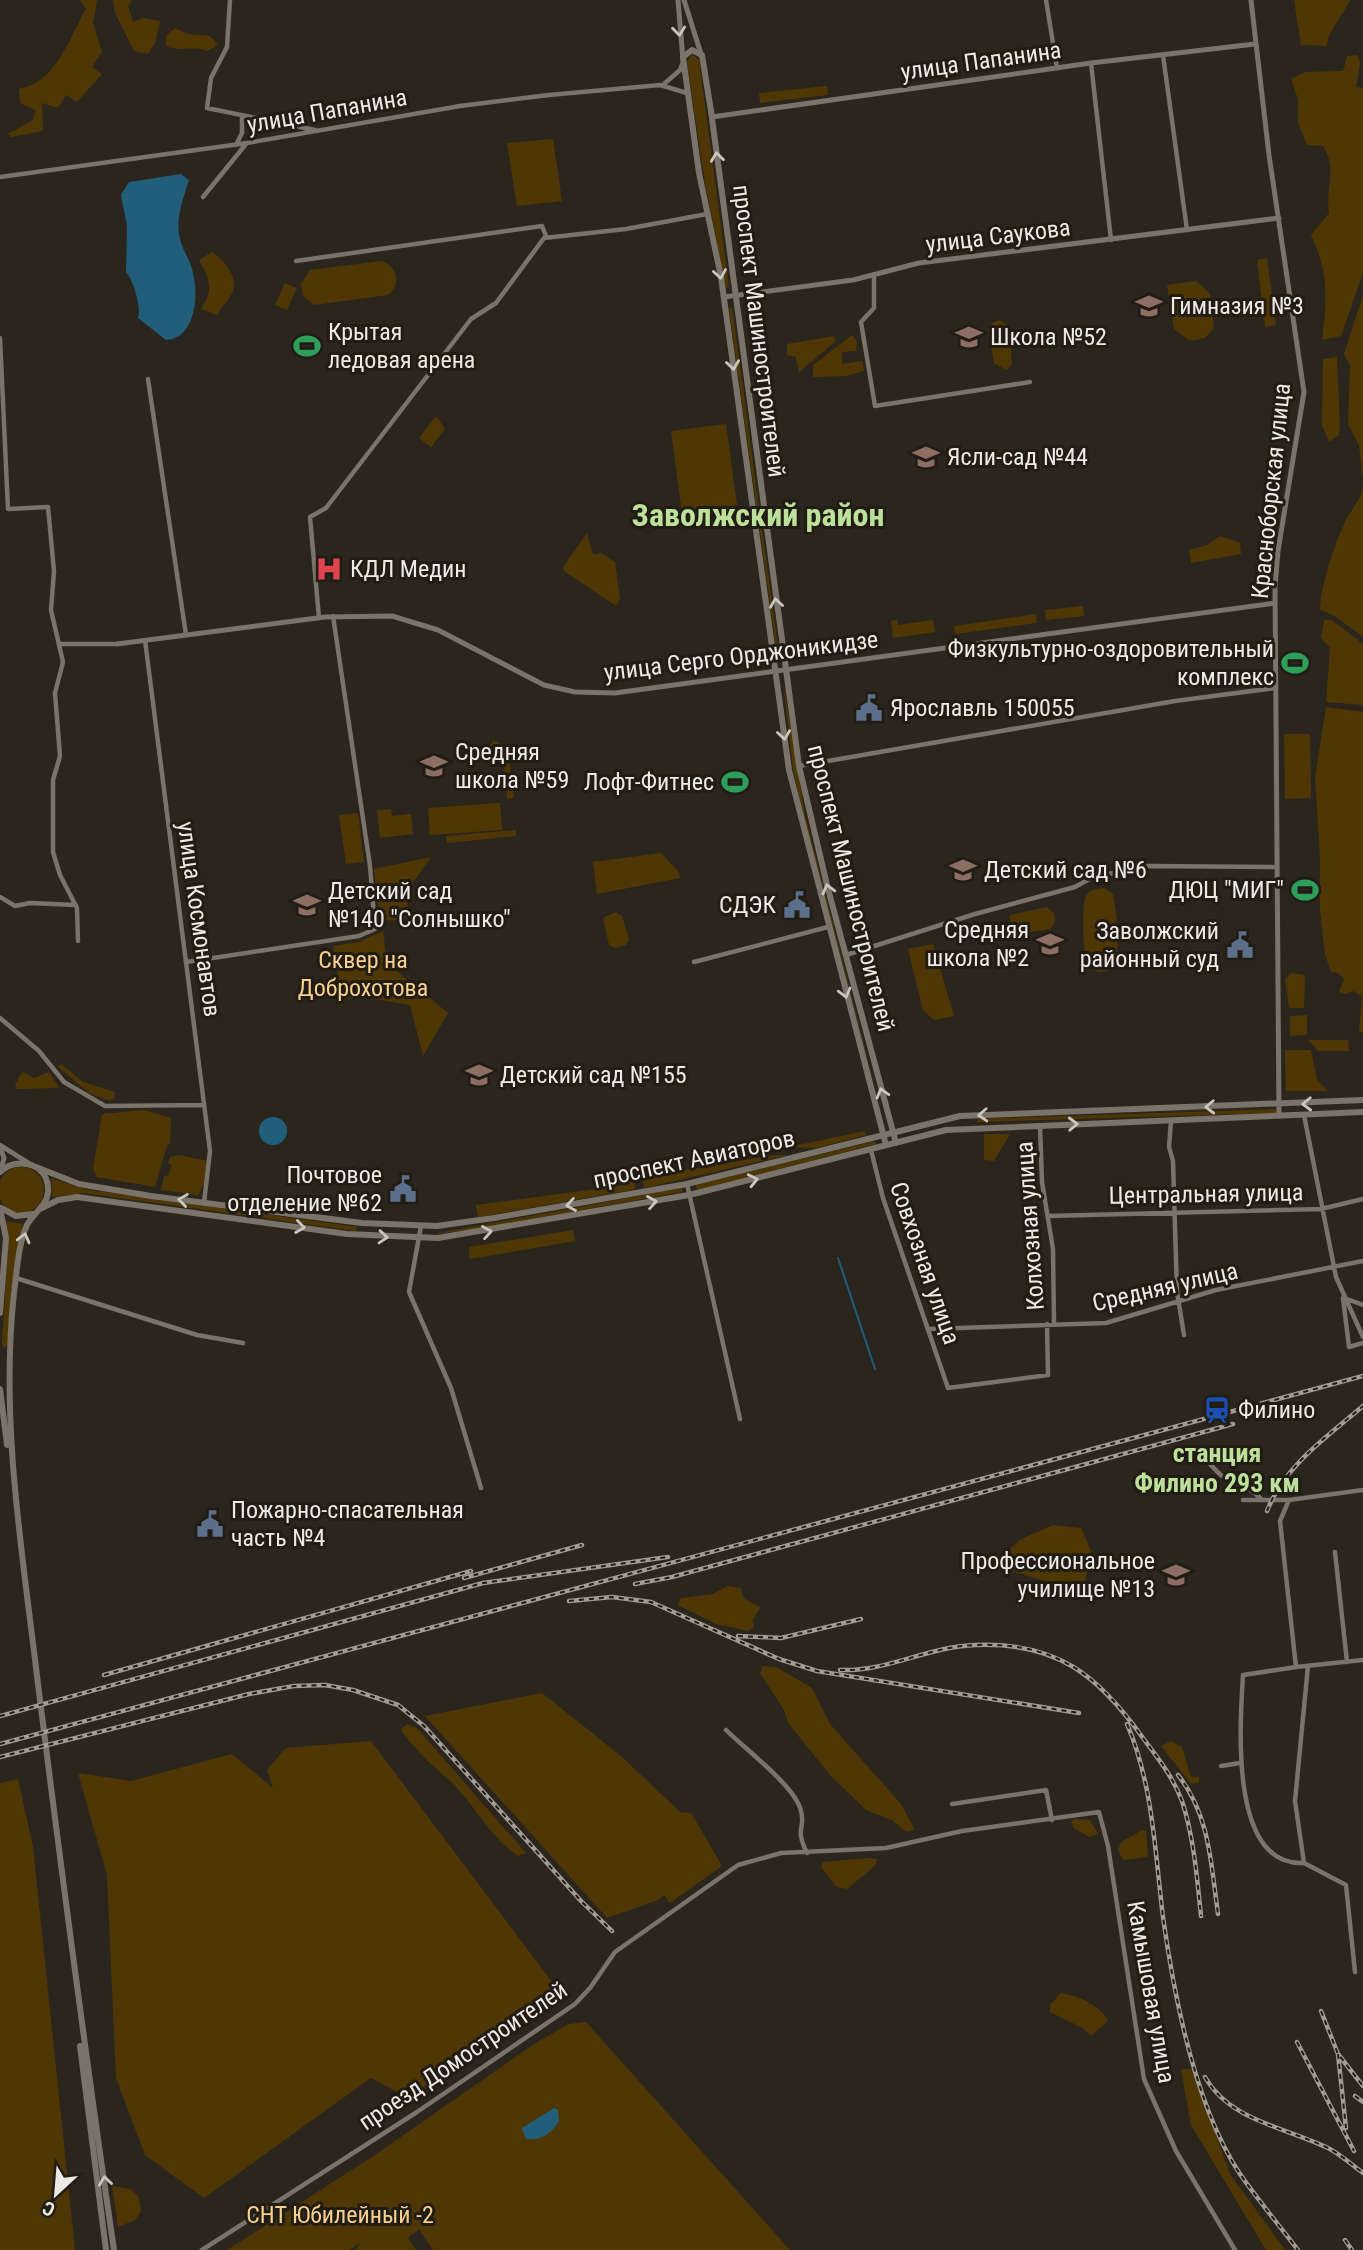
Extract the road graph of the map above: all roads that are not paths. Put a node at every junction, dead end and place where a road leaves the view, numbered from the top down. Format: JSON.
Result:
{"nodes":[{"id":1,"x":230,"y":0,"type":"edge"},
{"id":2,"x":678,"y":0,"type":"edge"},
{"id":3,"x":684,"y":0,"type":"edge"},
{"id":4,"x":1046,"y":0,"type":"edge"},
{"id":5,"x":1251,"y":0,"type":"edge"},
{"id":6,"x":1255,"y":44,"type":"junction"},
{"id":7,"x":1163,"y":55,"type":"junction"},
{"id":8,"x":702,"y":57,"type":"junction"},
{"id":9,"x":683,"y":62,"type":"junction"},
{"id":10,"x":1091,"y":63,"type":"junction"},
{"id":11,"x":1056,"y":68,"type":"junction"},
{"id":12,"x":660,"y":85,"type":"junction"},
{"id":13,"x":687,"y":93,"type":"junction"},
{"id":14,"x":242,"y":116,"type":"junction"},
{"id":15,"x":712,"y":117,"type":"junction"},
{"id":16,"x":320,"y":130,"type":"junction"},
{"id":17,"x":247,"y":143,"type":"junction"},
{"id":18,"x":236,"y":145,"type":"junction"},
{"id":19,"x":0,"y":177,"type":"edge"},
{"id":20,"x":203,"y":197,"type":"dead end"},
{"id":21,"x":707,"y":214,"type":"junction"},
{"id":22,"x":1279,"y":218,"type":"junction"},
{"id":23,"x":1187,"y":230,"type":"junction"},
{"id":24,"x":546,"y":236,"type":"junction"},
{"id":25,"x":1111,"y":240,"type":"junction"},
{"id":26,"x":728,"y":249,"type":"junction"},
{"id":27,"x":716,"y":250,"type":"junction"},
{"id":28,"x":296,"y":261,"type":"dead end"},
{"id":29,"x":874,"y":275,"type":"junction"},
{"id":30,"x":734,"y":296,"type":"junction"},
{"id":31,"x":724,"y":298,"type":"junction"},
{"id":32,"x":0,"y":338,"type":"edge"},
{"id":33,"x":148,"y":379,"type":"dead end"},
{"id":34,"x":1030,"y":383,"type":"dead end"},
{"id":35,"x":1275,"y":603,"type":"junction"},
{"id":36,"x":332,"y":616,"type":"junction"},
{"id":37,"x":319,"y":618,"type":"junction"},
{"id":38,"x":186,"y":635,"type":"junction"},
{"id":39,"x":145,"y":640,"type":"junction"},
{"id":40,"x":58,"y":644,"type":"junction"},
{"id":41,"x":117,"y":644,"type":"joint"},
{"id":42,"x":785,"y":670,"type":"junction"},
{"id":43,"x":775,"y":672,"type":"junction"},
{"id":44,"x":1275,"y":688,"type":"junction"},
{"id":45,"x":799,"y":765,"type":"junction"},
{"id":46,"x":1277,"y":867,"type":"junction"},
{"id":47,"x":0,"y":897,"type":"edge"},
{"id":48,"x":76,"y":905,"type":"junction"},
{"id":49,"x":828,"y":927,"type":"junction"},
{"id":50,"x":78,"y":941,"type":"dead end"},
{"id":51,"x":846,"y":956,"type":"junction"},
{"id":52,"x":186,"y":962,"type":"junction"},
{"id":53,"x":694,"y":962,"type":"dead end"},
{"id":54,"x":0,"y":1018,"type":"edge"},
{"id":55,"x":1363,"y":1100,"type":"edge"},
{"id":56,"x":1335,"y":1103,"type":"junction"},
{"id":57,"x":204,"y":1105,"type":"junction"},
{"id":58,"x":1279,"y":1105,"type":"junction"},
{"id":59,"x":1363,"y":1112,"type":"edge"},
{"id":60,"x":1304,"y":1115,"type":"junction"},
{"id":61,"x":1335,"y":1115,"type":"junction"},
{"id":62,"x":1279,"y":1116,"type":"junction"},
{"id":63,"x":1171,"y":1120,"type":"junction"},
{"id":64,"x":1040,"y":1125,"type":"junction"},
{"id":65,"x":893,"y":1132,"type":"junction"},
{"id":66,"x":883,"y":1134,"type":"junction"},
{"id":67,"x":896,"y":1143,"type":"junction"},
{"id":68,"x":886,"y":1145,"type":"junction"},
{"id":69,"x":0,"y":1146,"type":"edge"},
{"id":70,"x":871,"y":1150,"type":"junction"},
{"id":71,"x":35,"y":1166,"type":"junction"},
{"id":72,"x":0,"y":1171,"type":"edge"},
{"id":73,"x":687,"y":1184,"type":"junction"},
{"id":74,"x":689,"y":1195,"type":"junction"},
{"id":75,"x":1363,"y":1199,"type":"edge"},
{"id":76,"x":204,"y":1203,"type":"junction"},
{"id":77,"x":0,"y":1208,"type":"edge"},
{"id":78,"x":1321,"y":1209,"type":"junction"},
{"id":79,"x":39,"y":1210,"type":"junction"},
{"id":80,"x":1174,"y":1212,"type":"junction"},
{"id":81,"x":1048,"y":1216,"type":"junction"},
{"id":82,"x":421,"y":1226,"type":"junction"},
{"id":83,"x":419,"y":1239,"type":"junction"},
{"id":84,"x":1363,"y":1261,"type":"edge"},
{"id":85,"x":1334,"y":1268,"type":"junction"},
{"id":86,"x":16,"y":1278,"type":"junction"},
{"id":87,"x":1343,"y":1297,"type":"junction"},
{"id":88,"x":1178,"y":1302,"type":"junction"},
{"id":89,"x":1363,"y":1305,"type":"edge"},
{"id":90,"x":0,"y":1313,"type":"edge"},
{"id":91,"x":1047,"y":1324,"type":"junction"},
{"id":92,"x":1054,"y":1324,"type":"junction"},
{"id":93,"x":930,"y":1329,"type":"junction"},
{"id":94,"x":1184,"y":1335,"type":"dead end"},
{"id":95,"x":1363,"y":1337,"type":"edge"},
{"id":96,"x":243,"y":1343,"type":"dead end"},
{"id":97,"x":1363,"y":1343,"type":"edge"},
{"id":98,"x":0,"y":1389,"type":"edge"},
{"id":99,"x":0,"y":1405,"type":"edge"},
{"id":100,"x":740,"y":1419,"type":"dead end"},
{"id":101,"x":1190,"y":1452,"type":"dead end"},
{"id":102,"x":12,"y":1475,"type":"junction"},
{"id":103,"x":481,"y":1488,"type":"dead end"},
{"id":104,"x":1363,"y":1490,"type":"edge"},
{"id":105,"x":1243,"y":1500,"type":"dead end"},
{"id":106,"x":1262,"y":1500,"type":"junction"},
{"id":107,"x":1289,"y":1500,"type":"junction"},
{"id":108,"x":1335,"y":1552,"type":"dead end"},
{"id":109,"x":1363,"y":1660,"type":"edge"},
{"id":110,"x":1347,"y":1662,"type":"junction"},
{"id":111,"x":1308,"y":1666,"type":"junction"},
{"id":112,"x":1296,"y":1667,"type":"junction"},
{"id":113,"x":726,"y":1730,"type":"dead end"},
{"id":114,"x":1240,"y":1763,"type":"junction"},
{"id":115,"x":1221,"y":1766,"type":"dead end"},
{"id":116,"x":951,"y":1804,"type":"dead end"},
{"id":117,"x":1099,"y":1812,"type":"joint"},
{"id":118,"x":1052,"y":1820,"type":"junction"},
{"id":119,"x":807,"y":1853,"type":"junction"},
{"id":120,"x":1304,"y":1863,"type":"junction"},
{"id":121,"x":1355,"y":1972,"type":"dead end"},
{"id":122,"x":80,"y":2023,"type":"junction"},
{"id":123,"x":106,"y":2250,"type":"edge"},
{"id":124,"x":114,"y":2250,"type":"edge"},
{"id":125,"x":202,"y":2250,"type":"edge"},
{"id":126,"x":1235,"y":2250,"type":"edge"}],
"edges":[{"from":1,"to":14,"type":"street"},
{"from":2,"to":9,"type":"street","name":"проспект Машиностроителей","one_way":true},
{"from":3,"to":8,"type":"street","name":"проспект Машиностроителей"},
{"from":4,"to":11,"type":"street"},
{"from":5,"to":6,"type":"street","name":"Красноборская улица"},
{"from":6,"to":7,"type":"street","name":"улица Папанина"},
{"from":6,"to":22,"type":"street","name":"Красноборская улица"},
{"from":7,"to":10,"type":"street","name":"улица Папанина"},
{"from":7,"to":23,"type":"street"},
{"from":8,"to":9,"type":"main road"},
{"from":8,"to":15,"type":"main road","name":"проспект Машиностроителей"},
{"from":9,"to":12,"type":"street"},
{"from":9,"to":13,"type":"main road","name":"проспект Машиностроителей"},
{"from":10,"to":11,"type":"street","name":"улица Папанина"},
{"from":10,"to":25,"type":"street"},
{"from":11,"to":15,"type":"street","name":"улица Папанина"},
{"from":12,"to":13,"type":"street","name":"улица Папанина"},
{"from":12,"to":16,"type":"street","name":"улица Папанина"},
{"from":13,"to":21,"type":"main road","name":"проспект Машиностроителей"},
{"from":14,"to":16,"type":"street"},
{"from":14,"to":18,"type":"street"},
{"from":26,"to":15,"type":"main road","name":"проспект Машиностроителей","one_way":true},
{"from":16,"to":17,"type":"street","name":"улица Папанина"},
{"from":17,"to":18,"type":"street","name":"улица Папанина"},
{"from":17,"to":20,"type":"street"},
{"from":18,"to":19,"type":"street","name":"улица Папанина"},
{"from":21,"to":24,"type":"street"},
{"from":21,"to":27,"type":"main road","name":"проспект Машиностроителей"},
{"from":22,"to":23,"type":"street","name":"улица Саукова"},
{"from":22,"to":35,"type":"street","name":"Красноборская улица"},
{"from":23,"to":25,"type":"street","name":"улица Саукова"},
{"from":24,"to":28,"type":"street"},
{"from":24,"to":37,"type":"street"},
{"from":25,"to":29,"type":"street","name":"улица Саукова"},
{"from":26,"to":27,"type":"main road"},
{"from":26,"to":30,"type":"main road","name":"проспект Машиностроителей"},
{"from":27,"to":31,"type":"main road","name":"проспект Машиностроителей","one_way":true},
{"from":29,"to":30,"type":"street","name":"улица Саукова"},
{"from":29,"to":34,"type":"street"},
{"from":30,"to":31,"type":"street","name":"улица Саукова"},
{"from":42,"to":30,"type":"main road","name":"проспект Машиностроителей","one_way":true},
{"from":31,"to":43,"type":"main road","name":"проспект Машиностроителей","one_way":true},
{"from":32,"to":40,"type":"street"},
{"from":33,"to":38,"type":"street"},
{"from":35,"to":42,"type":"street","name":"улица Серго Орджоникидзе"},
{"from":35,"to":44,"type":"street","name":"Красноборская улица"},
{"from":36,"to":37,"type":"street","name":"улица Серго Орджоникидзе"},
{"from":36,"to":43,"type":"street","name":"улица Серго Орджоникидзе"},
{"from":36,"to":52,"type":"street"},
{"from":37,"to":38,"type":"street","name":"улица Серго Орджоникидзе"},
{"from":38,"to":39,"type":"street","name":"улица Серго Орджоникидзе"},
{"from":39,"to":41,"type":"street","name":"улица Серго Орджоникидзе"},
{"from":39,"to":52,"type":"street","name":"улица Космонавтов"},
{"from":40,"to":41,"type":"street","name":"улица Серго Орджоникидзе"},
{"from":40,"to":48,"type":"street"},
{"from":42,"to":43,"type":"street","name":"улица Серго Орджоникидзе"},
{"from":42,"to":45,"type":"main road","name":"проспект Машиностроителей"},
{"from":43,"to":49,"type":"main road","name":"проспект Машиностроителей","one_way":true},
{"from":44,"to":45,"type":"street"},
{"from":44,"to":46,"type":"street","name":"Красноборская улица"},
{"from":51,"to":45,"type":"main road","name":"проспект Машиностроителей","one_way":true},
{"from":46,"to":51,"type":"street"},
{"from":46,"to":58,"type":"street","name":"Красноборская улица"},
{"from":47,"to":48,"type":"street"},
{"from":48,"to":50,"type":"street"},
{"from":49,"to":53,"type":"street"},
{"from":49,"to":66,"type":"main road","name":"проспект Машиностроителей","one_way":true},
{"from":65,"to":51,"type":"main road","name":"проспект Машиностроителей","one_way":true},
{"from":52,"to":57,"type":"street","name":"улица Космонавтов"},
{"from":54,"to":57,"type":"street"},
{"from":55,"to":56,"type":"main road","name":"проспект Авиаторов"},
{"from":56,"to":58,"type":"main road","name":"проспект Авиаторов","one_way":true},
{"from":56,"to":61,"type":"street"},
{"from":57,"to":76,"type":"street","name":"улица Космонавтов"},
{"from":58,"to":62,"type":"street","name":"Красноборская улица"},
{"from":58,"to":65,"type":"main road","name":"проспект Авиаторов","one_way":true},
{"from":59,"to":61,"type":"main road","name":"проспект Авиаторов"},
{"from":60,"to":61,"type":"main road","name":"проспект Авиаторов"},
{"from":60,"to":62,"type":"main road","name":"проспект Авиаторов"},
{"from":60,"to":78,"type":"street"},
{"from":62,"to":63,"type":"main road","name":"проспект Авиаторов"},
{"from":64,"to":63,"type":"main road","name":"проспект Авиаторов","one_way":true},
{"from":63,"to":80,"type":"street"},
{"from":64,"to":67,"type":"main road","name":"проспект Авиаторов"},
{"from":64,"to":81,"type":"street","name":"Колхозная улица"},
{"from":65,"to":66,"type":"main road","name":"проспект Авиаторов"},
{"from":65,"to":67,"type":"main road","name":"проспект Машиностроителей"},
{"from":66,"to":68,"type":"main road","name":"проспект Машиностроителей"},
{"from":66,"to":73,"type":"main road","name":"проспект Авиаторов"},
{"from":67,"to":68,"type":"main road","name":"проспект Авиаторов"},
{"from":68,"to":70,"type":"main road","name":"проспект Авиаторов"},
{"from":69,"to":71,"type":"street"},
{"from":69,"to":72,"type":"street"},
{"from":74,"to":70,"type":"main road","name":"проспект Авиаторов","one_way":true},
{"from":70,"to":93,"type":"street","name":"Совхозная улица"},
{"from":71,"to":72,"type":"main road"},
{"from":76,"to":71,"type":"main road","name":"проспект Авиаторов","one_way":true},
{"from":71,"to":79,"type":"main road"},
{"from":73,"to":74,"type":"street"},
{"from":73,"to":82,"type":"main road","name":"проспект Авиаторов","one_way":true},
{"from":83,"to":74,"type":"main road","name":"проспект Авиаторов","one_way":true},
{"from":74,"to":100,"type":"street"},
{"from":75,"to":78,"type":"street","name":"Центральная улица"},
{"from":76,"to":82,"type":"main road","name":"проспект Авиаторов"},
{"from":77,"to":79,"type":"main road"},
{"from":77,"to":90,"type":"main road"},
{"from":78,"to":80,"type":"street","name":"Центральная улица"},
{"from":78,"to":85,"type":"street"},
{"from":79,"to":83,"type":"main road","name":"проспект Авиаторов","one_way":true},
{"from":86,"to":79,"type":"main road","one_way":true},
{"from":80,"to":81,"type":"street","name":"Центральная улица"},
{"from":80,"to":88,"type":"street"},
{"from":81,"to":92,"type":"street","name":"Колхозная улица"},
{"from":82,"to":83,"type":"street"},
{"from":83,"to":103,"type":"street"},
{"from":84,"to":85,"type":"street","name":"Средняя улица"},
{"from":85,"to":87,"type":"street"},
{"from":85,"to":88,"type":"street","name":"Средняя улица"},
{"from":86,"to":96,"type":"street"},
{"from":86,"to":102,"type":"main road"},
{"from":87,"to":89,"type":"street"},
{"from":87,"to":95,"type":"street"},
{"from":87,"to":97,"type":"street"},
{"from":88,"to":92,"type":"street","name":"Средняя улица"},
{"from":88,"to":94,"type":"street"},
{"from":91,"to":92,"type":"street","name":"Средняя улица"},
{"from":91,"to":93,"type":"street","name":"Средняя улица"},
{"from":91,"to":93,"type":"street","name":"Совхозная улица"},
{"from":98,"to":99,"type":"main road"},
{"from":99,"to":102,"type":"main road"},
{"from":101,"to":106,"type":"street"},
{"from":102,"to":122,"type":"main road"},
{"from":104,"to":107,"type":"street"},
{"from":105,"to":106,"type":"street"},
{"from":106,"to":107,"type":"street"},
{"from":107,"to":112,"type":"street"},
{"from":108,"to":110,"type":"street"},
{"from":109,"to":110,"type":"street"},
{"from":110,"to":111,"type":"street"},
{"from":111,"to":112,"type":"street"},
{"from":111,"to":120,"type":"street"},
{"from":112,"to":114,"type":"street"},
{"from":113,"to":119,"type":"street"},
{"from":114,"to":115,"type":"street"},
{"from":114,"to":120,"type":"street"},
{"from":116,"to":118,"type":"street"},
{"from":117,"to":118,"type":"street","name":"проезд Домостроителей"},
{"from":117,"to":126,"type":"street","name":"Камышовая улица"},
{"from":118,"to":119,"type":"street","name":"проезд Домостроителей"},
{"from":119,"to":125,"type":"street","name":"проезд Домостроителей"},
{"from":120,"to":121,"type":"street"},
{"from":122,"to":123,"type":"main road"},
{"from":124,"to":122,"type":"main road","one_way":true}]}
